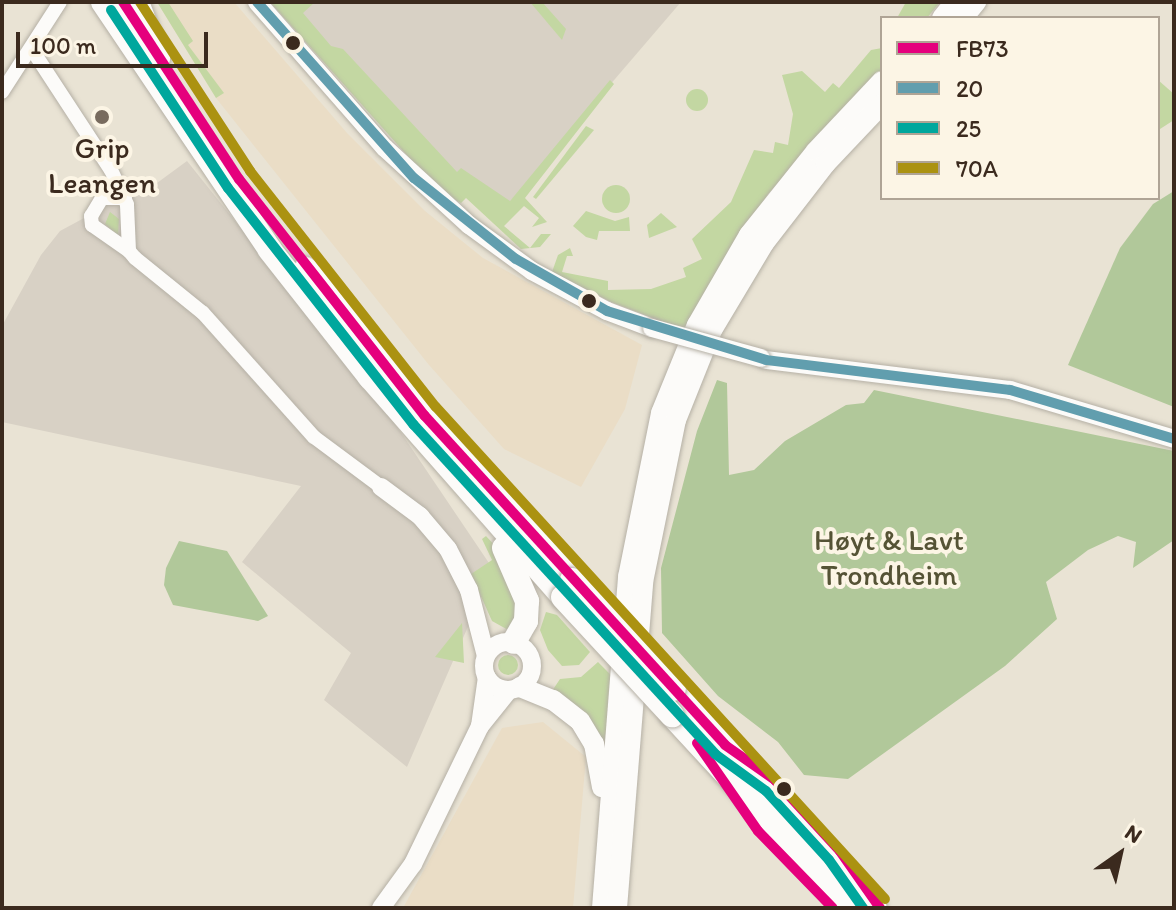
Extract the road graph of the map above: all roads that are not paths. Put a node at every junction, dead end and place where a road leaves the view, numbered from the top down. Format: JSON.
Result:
{"nodes":[{"id":1,"x":60,"y":2,"type":"edge"},
{"id":2,"x":92,"y":2,"type":"edge"},
{"id":3,"x":103,"y":2,"type":"edge"},
{"id":4,"x":123,"y":2,"type":"edge"},
{"id":5,"x":137,"y":2,"type":"edge"},
{"id":6,"x":257,"y":2,"type":"edge"},
{"id":7,"x":33,"y":51,"type":"junction"},
{"id":8,"x":151,"y":62,"type":"junction"},
{"id":9,"x":880,"y":83,"type":"edge"},
{"id":10,"x":2,"y":92,"type":"edge"},
{"id":11,"x":880,"y":106,"type":"edge"},
{"id":12,"x":125,"y":198,"type":"junction"},
{"id":13,"x":129,"y":251,"type":"junction"},
{"id":14,"x":1174,"y":439,"type":"edge"},
{"id":15,"x":458,"y":480,"type":"junction"},
{"id":16,"x":381,"y":487,"type":"joint"},
{"id":17,"x":568,"y":588,"type":"junction"},
{"id":18,"x":480,"y":620,"type":"junction"},
{"id":19,"x":508,"y":642,"type":"junction"},
{"id":20,"x":486,"y":656,"type":"junction"},
{"id":21,"x":487,"y":677,"type":"junction"},
{"id":22,"x":514,"y":688,"type":"junction"},
{"id":23,"x":480,"y":726,"type":"junction"},
{"id":24,"x":608,"y":842,"type":"junction"},
{"id":25,"x":382,"y":908,"type":"edge"},
{"id":26,"x":602,"y":908,"type":"edge"},
{"id":27,"x":617,"y":908,"type":"edge"},
{"id":28,"x":850,"y":908,"type":"edge"},
{"id":29,"x":875,"y":908,"type":"edge"}],
"edges":[{"from":1,"to":7,"type":"street"},
{"from":2,"to":8,"type":"highway"},
{"from":3,"to":8,"type":"highway"},
{"from":4,"to":8,"type":"highway"},
{"from":5,"to":8,"type":"highway"},
{"from":6,"to":14,"type":"street","bridge":true},
{"from":7,"to":10,"type":"street"},
{"from":7,"to":12,"type":"street"},
{"from":8,"to":15,"type":"highway"},
{"from":8,"to":17,"type":"highway"},
{"from":9,"to":24,"type":"main road"},
{"from":11,"to":27,"type":"main road"},
{"from":12,"to":13,"type":"street"},
{"from":12,"to":13,"type":"street"},
{"from":13,"to":16,"type":"street"},
{"from":15,"to":17,"type":"highway"},
{"from":15,"to":19,"type":"highway"},
{"from":16,"to":18,"type":"street"},
{"from":17,"to":28,"type":"highway","bridge":true},
{"from":17,"to":29,"type":"highway","bridge":true},
{"from":18,"to":19,"type":"street"},
{"from":18,"to":20,"type":"street"},
{"from":19,"to":20,"type":"street"},
{"from":19,"to":22,"type":"street"},
{"from":20,"to":21,"type":"street"},
{"from":21,"to":22,"type":"street"},
{"from":21,"to":23,"type":"street"},
{"from":22,"to":23,"type":"street"},
{"from":22,"to":24,"type":"main road"},
{"from":23,"to":25,"type":"street"},
{"from":24,"to":26,"type":"main road"}]}
